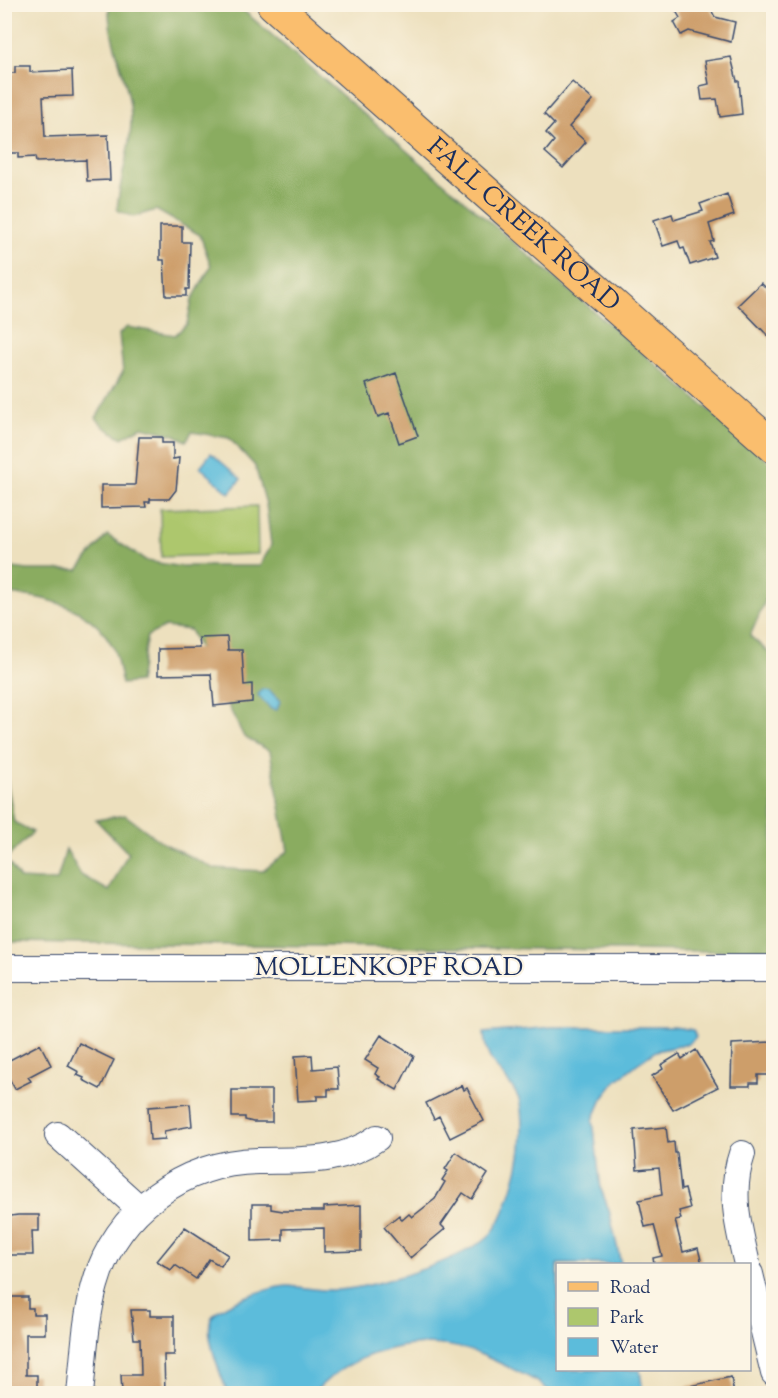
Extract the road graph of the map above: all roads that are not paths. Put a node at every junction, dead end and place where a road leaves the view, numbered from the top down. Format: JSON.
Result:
{"nodes":[{"id":1,"x":273,"y":4,"type":"edge"},
{"id":2,"x":774,"y":447,"type":"edge"},
{"id":3,"x":4,"y":968,"type":"edge"},
{"id":4,"x":774,"y":968,"type":"edge"},
{"id":5,"x":58,"y":1135,"type":"dead end"},
{"id":6,"x":377,"y":1138,"type":"dead end"},
{"id":7,"x":742,"y":1154,"type":"dead end"},
{"id":8,"x":140,"y":1209,"type":"junction"},
{"id":9,"x":747,"y":1263,"type":"edge"},
{"id":10,"x":751,"y":1278,"type":"edge"},
{"id":11,"x":774,"y":1373,"type":"edge"},
{"id":12,"x":80,"y":1394,"type":"edge"}],
"edges":[{"from":1,"to":2,"type":"main road","name":"FALL CREEK ROAD"},
{"from":3,"to":4,"type":"street","name":"MOLLENKOPF ROAD"},
{"from":5,"to":8,"type":"street"},
{"from":6,"to":8,"type":"street"},
{"from":7,"to":9,"type":"street"},
{"from":8,"to":12,"type":"street"},
{"from":10,"to":11,"type":"street"}]}
